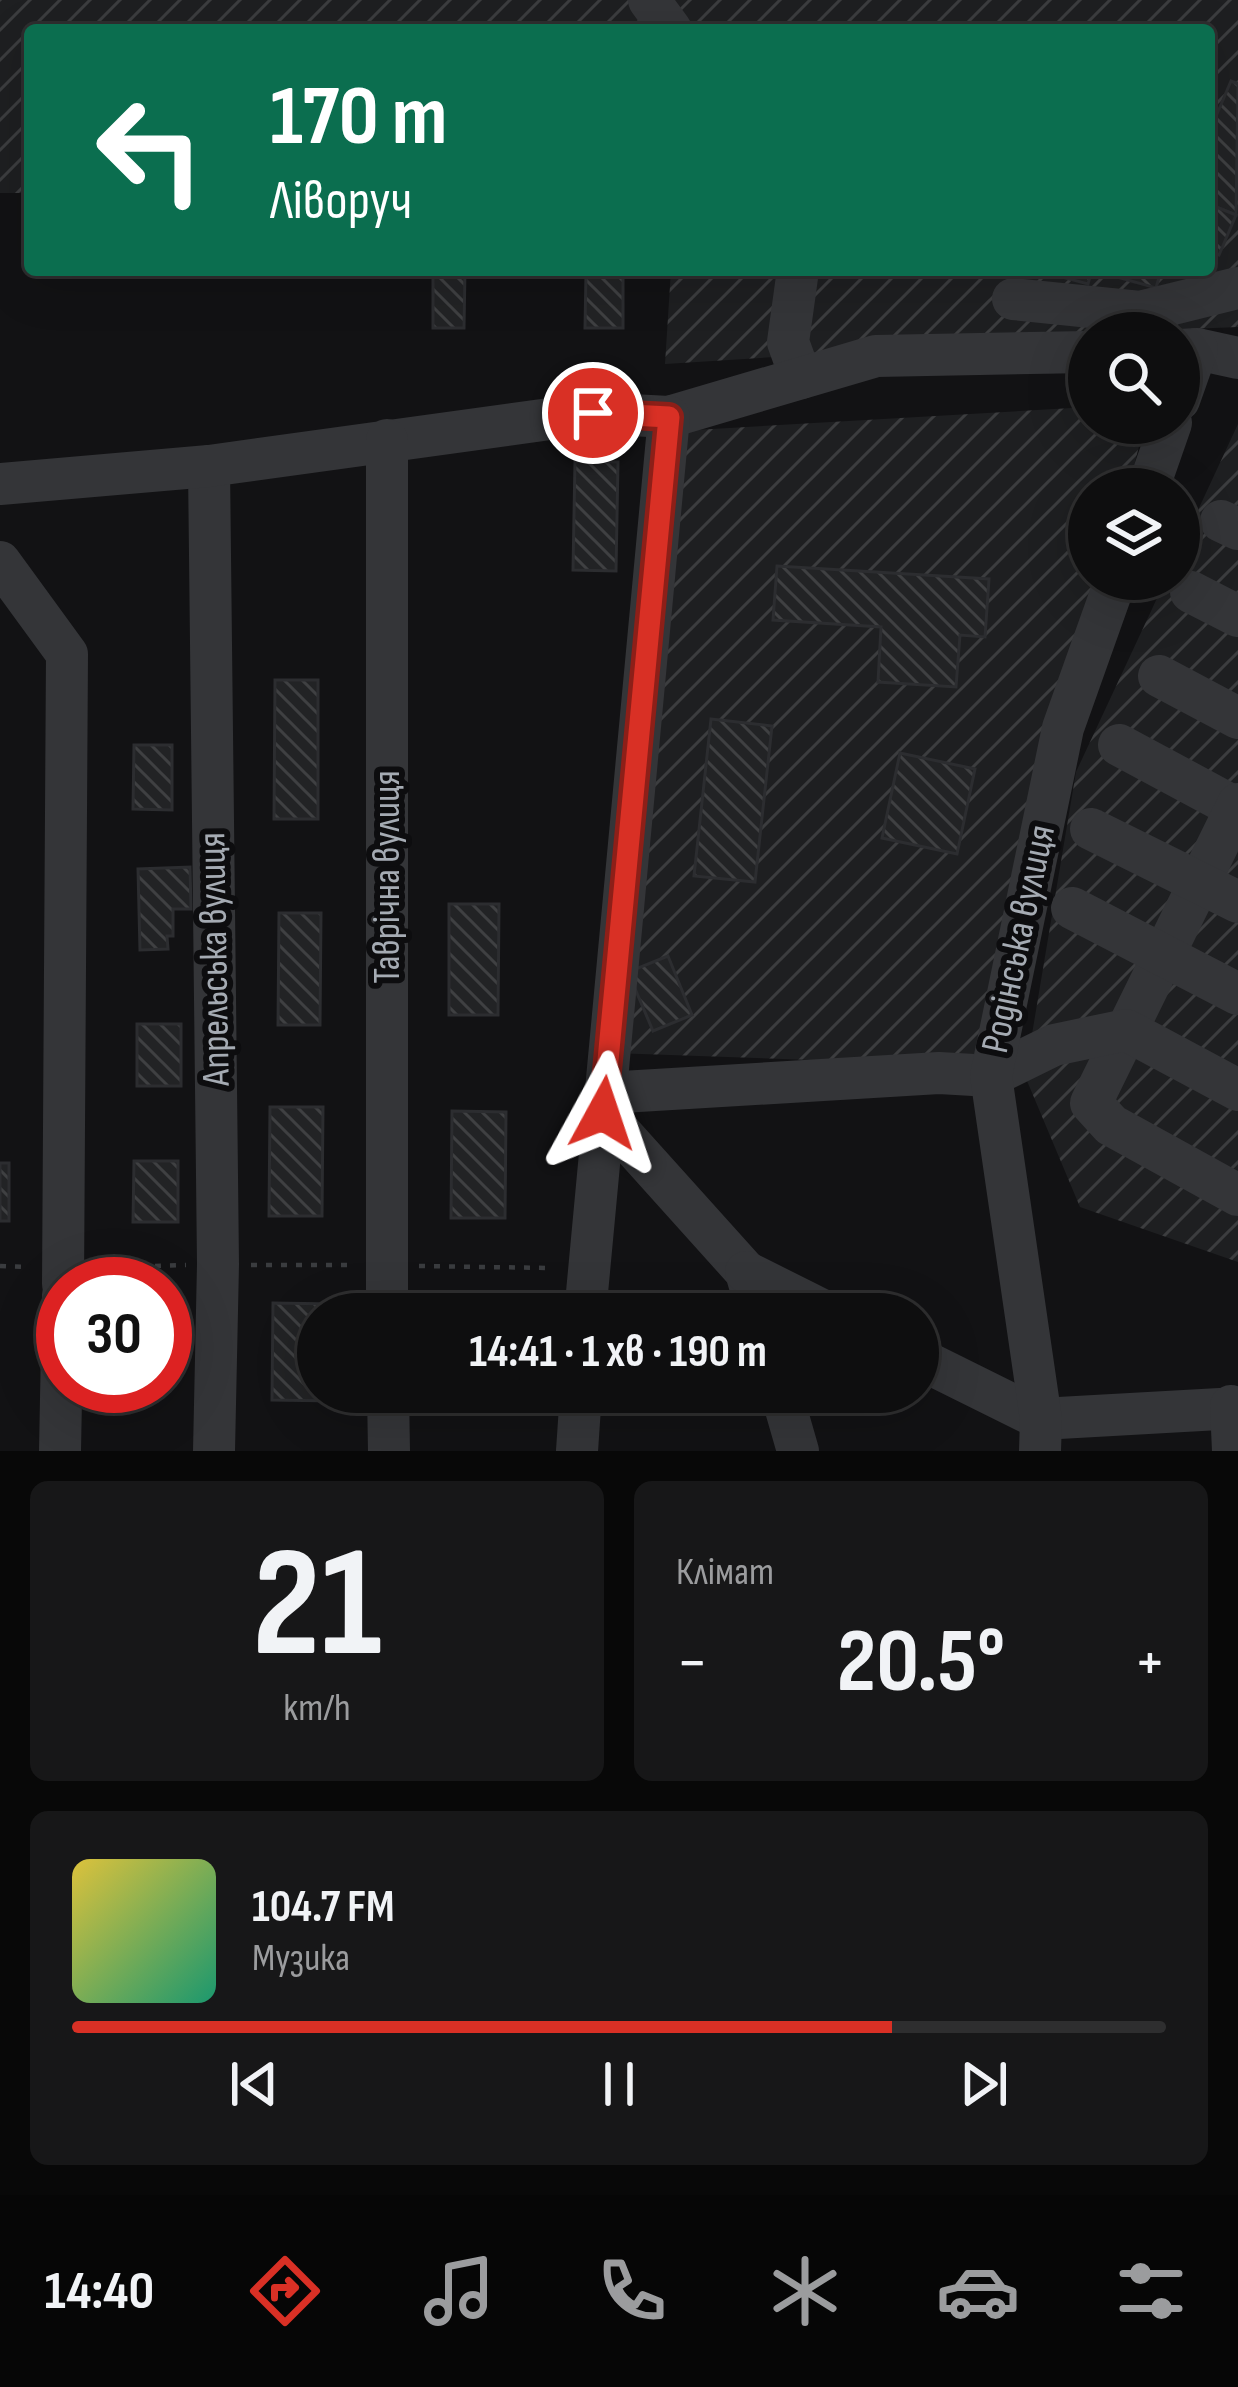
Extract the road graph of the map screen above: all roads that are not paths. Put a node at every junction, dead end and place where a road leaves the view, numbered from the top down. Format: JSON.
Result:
{"nodes":[{"id":1,"x":797,"y":276,"type":"edge"},
{"id":2,"x":1016,"y":285,"type":"edge"},
{"id":3,"x":1238,"y":288,"type":"edge"},
{"id":4,"x":1068,"y":352,"type":"edge"},
{"id":5,"x":999,"y":354,"type":"junction"},
{"id":6,"x":802,"y":378,"type":"junction"},
{"id":7,"x":669,"y":417,"type":"junction"},
{"id":8,"x":388,"y":440,"type":"junction"},
{"id":9,"x":209,"y":466,"type":"junction"},
{"id":10,"x":0,"y":484,"type":"edge"},
{"id":11,"x":0,"y":562,"type":"edge"},
{"id":12,"x":1200,"y":597,"type":"edge"},
{"id":13,"x":1109,"y":600,"type":"edge"},
{"id":14,"x":1238,"y":616,"type":"edge"},
{"id":15,"x":1159,"y":676,"type":"dead end"},
{"id":16,"x":1238,"y":718,"type":"edge"},
{"id":17,"x":1119,"y":745,"type":"dead end"},
{"id":18,"x":1237,"y":807,"type":"edge"},
{"id":19,"x":1091,"y":829,"type":"dead end"},
{"id":20,"x":1199,"y":882,"type":"junction"},
{"id":21,"x":1238,"y":902,"type":"edge"},
{"id":22,"x":1072,"y":908,"type":"dead end"},
{"id":23,"x":1163,"y":956,"type":"junction"},
{"id":24,"x":1238,"y":994,"type":"edge"},
{"id":25,"x":1126,"y":1030,"type":"junction"},
{"id":26,"x":991,"y":1076,"type":"junction"},
{"id":27,"x":1238,"y":1090,"type":"edge"},
{"id":28,"x":604,"y":1103,"type":"junction"},
{"id":29,"x":1238,"y":1196,"type":"edge"},
{"id":30,"x":63,"y":1257,"type":"edge"},
{"id":31,"x":746,"y":1272,"type":"junction"},
{"id":32,"x":387,"y":1293,"type":"edge"},
{"id":33,"x":586,"y":1293,"type":"edge"},
{"id":34,"x":752,"y":1293,"type":"edge"},
{"id":35,"x":788,"y":1293,"type":"edge"},
{"id":36,"x":939,"y":1371,"type":"edge"},
{"id":37,"x":1234,"y":1407,"type":"edge"},
{"id":38,"x":61,"y":1413,"type":"edge"},
{"id":39,"x":388,"y":1413,"type":"edge"},
{"id":40,"x":580,"y":1413,"type":"edge"},
{"id":41,"x":787,"y":1413,"type":"edge"},
{"id":42,"x":1040,"y":1435,"type":"edge"},
{"id":43,"x":60,"y":1451,"type":"edge"},
{"id":44,"x":214,"y":1451,"type":"edge"},
{"id":45,"x":388,"y":1451,"type":"edge"},
{"id":46,"x":578,"y":1451,"type":"edge"},
{"id":47,"x":798,"y":1451,"type":"edge"},
{"id":48,"x":1233,"y":1451,"type":"edge"}],
"edges":[{"from":1,"to":6,"type":"street"},
{"from":2,"to":3,"type":"street"},
{"from":2,"to":5,"type":"street"},
{"from":4,"to":5,"type":"street"},
{"from":5,"to":6,"type":"street"},
{"from":6,"to":7,"type":"street"},
{"from":7,"to":8,"type":"street"},
{"from":7,"to":28,"type":"street"},
{"from":8,"to":9,"type":"street"},
{"from":8,"to":32,"type":"street","name":"Таврічна вулиця"},
{"from":9,"to":10,"type":"street"},
{"from":9,"to":44,"type":"street","name":"Апрельська вулиця"},
{"from":11,"to":30,"type":"street"},
{"from":12,"to":14,"type":"street"},
{"from":13,"to":26,"type":"street","name":"Родінська вулиця"},
{"from":15,"to":16,"type":"street"},
{"from":17,"to":18,"type":"street"},
{"from":18,"to":20,"type":"street"},
{"from":19,"to":20,"type":"street"},
{"from":20,"to":21,"type":"street"},
{"from":20,"to":23,"type":"street"},
{"from":22,"to":23,"type":"street"},
{"from":23,"to":24,"type":"street"},
{"from":23,"to":25,"type":"street"},
{"from":25,"to":26,"type":"street"},
{"from":25,"to":27,"type":"street"},
{"from":25,"to":29,"type":"street"},
{"from":26,"to":28,"type":"street"},
{"from":26,"to":42,"type":"street","name":"Родінська вулиця"},
{"from":28,"to":31,"type":"street"},
{"from":28,"to":33,"type":"street"},
{"from":31,"to":34,"type":"street"},
{"from":31,"to":35,"type":"street"},
{"from":36,"to":42,"type":"street"},
{"from":37,"to":42,"type":"street"},
{"from":37,"to":48,"type":"street"},
{"from":38,"to":43,"type":"street"},
{"from":39,"to":45,"type":"street"},
{"from":40,"to":46,"type":"street"},
{"from":41,"to":47,"type":"street"}]}
